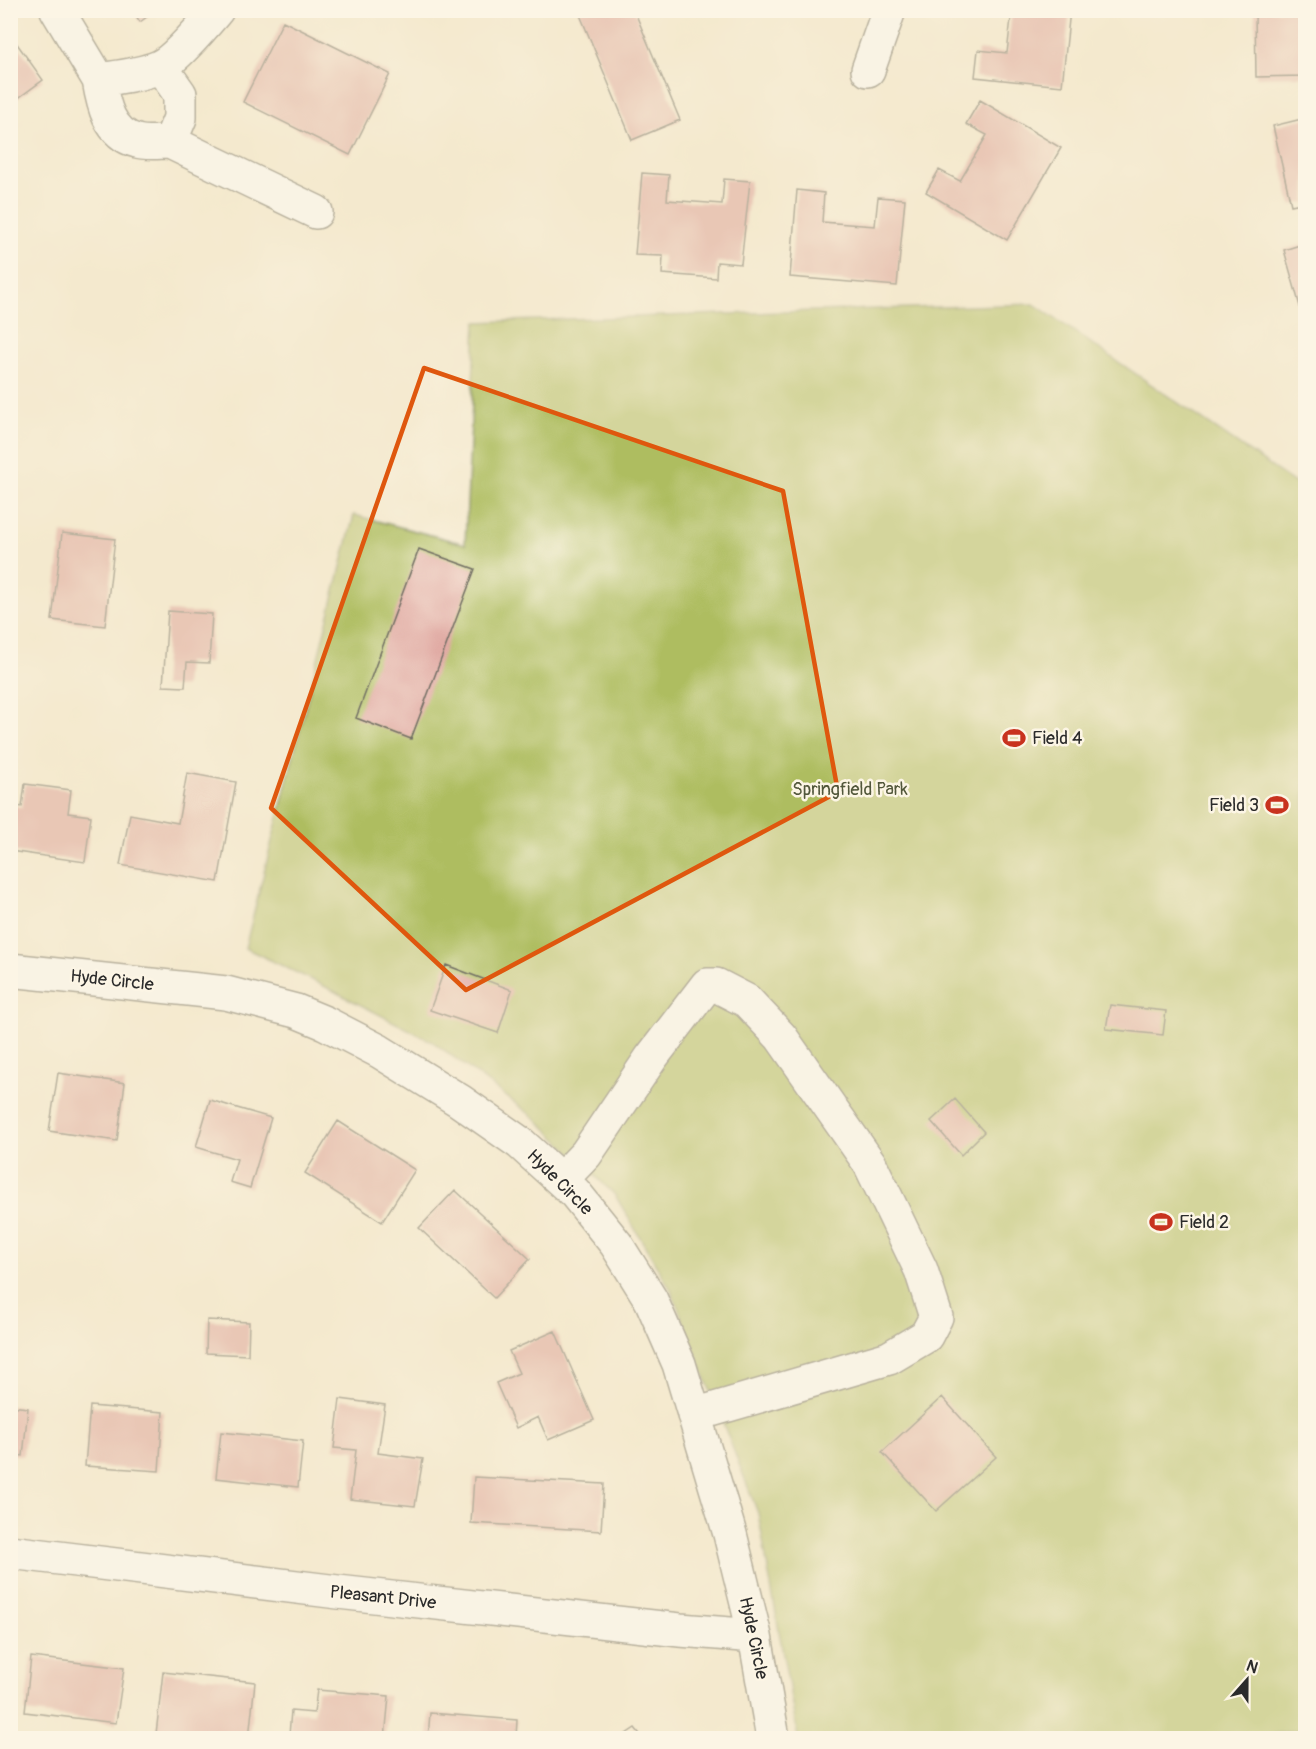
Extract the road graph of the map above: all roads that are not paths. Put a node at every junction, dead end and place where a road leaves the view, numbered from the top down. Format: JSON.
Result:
{"nodes":[{"id":1,"x":57,"y":10,"type":"edge"},
{"id":2,"x":216,"y":10,"type":"edge"},
{"id":3,"x":889,"y":10,"type":"edge"},
{"id":4,"x":161,"y":67,"type":"junction"},
{"id":5,"x":868,"y":70,"type":"dead end"},
{"id":6,"x":99,"y":80,"type":"junction"},
{"id":7,"x":170,"y":142,"type":"junction"},
{"id":8,"x":316,"y":212,"type":"dead end"},
{"id":9,"x":10,"y":970,"type":"edge"},
{"id":10,"x":561,"y":1180,"type":"junction"},
{"id":11,"x":694,"y":1415,"type":"junction"},
{"id":12,"x":10,"y":1552,"type":"edge"},
{"id":13,"x":755,"y":1635,"type":"junction"},
{"id":14,"x":773,"y":1738,"type":"edge"}],
"edges":[{"from":1,"to":6,"type":"street"},
{"from":2,"to":4,"type":"street"},
{"from":3,"to":5,"type":"street"},
{"from":4,"to":6,"type":"street"},
{"from":4,"to":7,"type":"street"},
{"from":6,"to":7,"type":"street"},
{"from":7,"to":8,"type":"street"},
{"from":9,"to":10,"type":"street","name":"Hyde Circle"},
{"from":10,"to":11,"type":"street","name":"Hyde Circle"},
{"from":10,"to":11,"type":"street"},
{"from":11,"to":13,"type":"street","name":"Hyde Circle"},
{"from":12,"to":13,"type":"street","name":"Pleasant Drive"},
{"from":13,"to":14,"type":"street","name":"Hyde Circle"}]}
